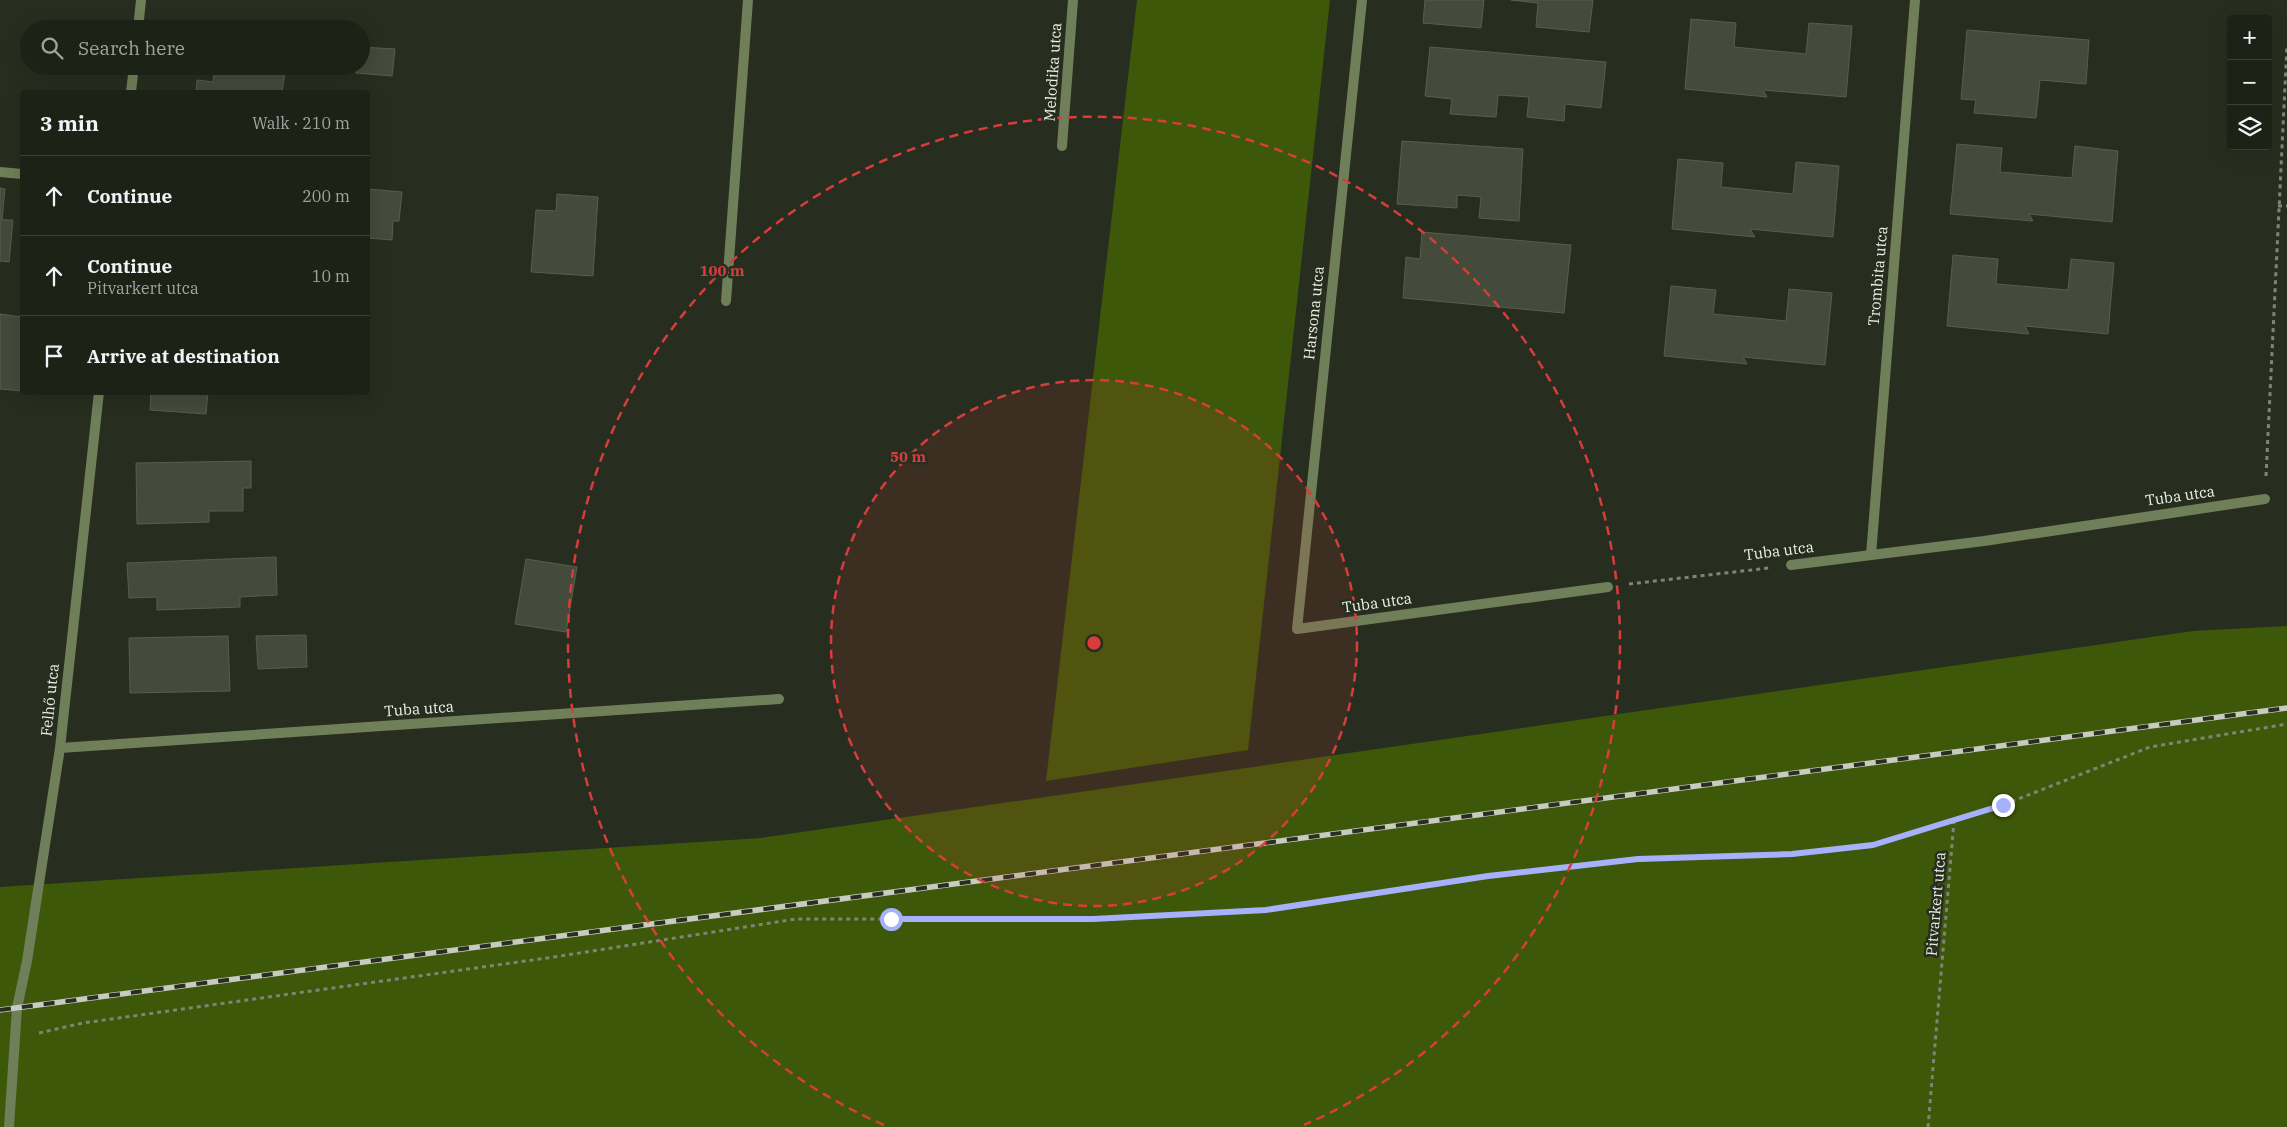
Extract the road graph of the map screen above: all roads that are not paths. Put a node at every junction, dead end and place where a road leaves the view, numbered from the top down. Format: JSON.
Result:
{"nodes":[{"id":1,"x":142,"y":0,"type":"edge"},
{"id":2,"x":748,"y":0,"type":"edge"},
{"id":3,"x":1073,"y":0,"type":"edge"},
{"id":4,"x":1362,"y":0,"type":"edge"},
{"id":5,"x":1915,"y":0,"type":"edge"},
{"id":6,"x":139,"y":20,"type":"edge"},
{"id":7,"x":133,"y":75,"type":"edge"},
{"id":8,"x":132,"y":90,"type":"edge"},
{"id":9,"x":1062,"y":146,"type":"dead end"},
{"id":10,"x":0,"y":172,"type":"edge"},
{"id":11,"x":20,"y":174,"type":"edge"},
{"id":12,"x":726,"y":301,"type":"dead end"},
{"id":13,"x":99,"y":395,"type":"edge"},
{"id":14,"x":2265,"y":499,"type":"road end"},
{"id":15,"x":1871,"y":555,"type":"junction"},
{"id":16,"x":1791,"y":565,"type":"road end"},
{"id":17,"x":1608,"y":587,"type":"road end"},
{"id":18,"x":1297,"y":629,"type":"joint"},
{"id":19,"x":780,"y":699,"type":"dead end"},
{"id":20,"x":60,"y":748,"type":"junction"},
{"id":21,"x":9,"y":1127,"type":"edge"}],
"edges":[{"from":1,"to":6,"type":"street"},
{"from":2,"to":12,"type":"street"},
{"from":3,"to":9,"type":"street","name":"Melodika utca"},
{"from":4,"to":18,"type":"street","name":"Harsona utca"},
{"from":5,"to":15,"type":"street","name":"Trombita utca"},
{"from":7,"to":8,"type":"street"},
{"from":10,"to":11,"type":"street"},
{"from":13,"to":20,"type":"street","name":"Felhő utca"},
{"from":14,"to":15,"type":"street","name":"Tuba utca"},
{"from":15,"to":16,"type":"street","name":"Tuba utca"},
{"from":17,"to":18,"type":"street","name":"Tuba utca"},
{"from":19,"to":20,"type":"street","name":"Tuba utca"},
{"from":20,"to":21,"type":"street","name":"Felhő utca"}]}
